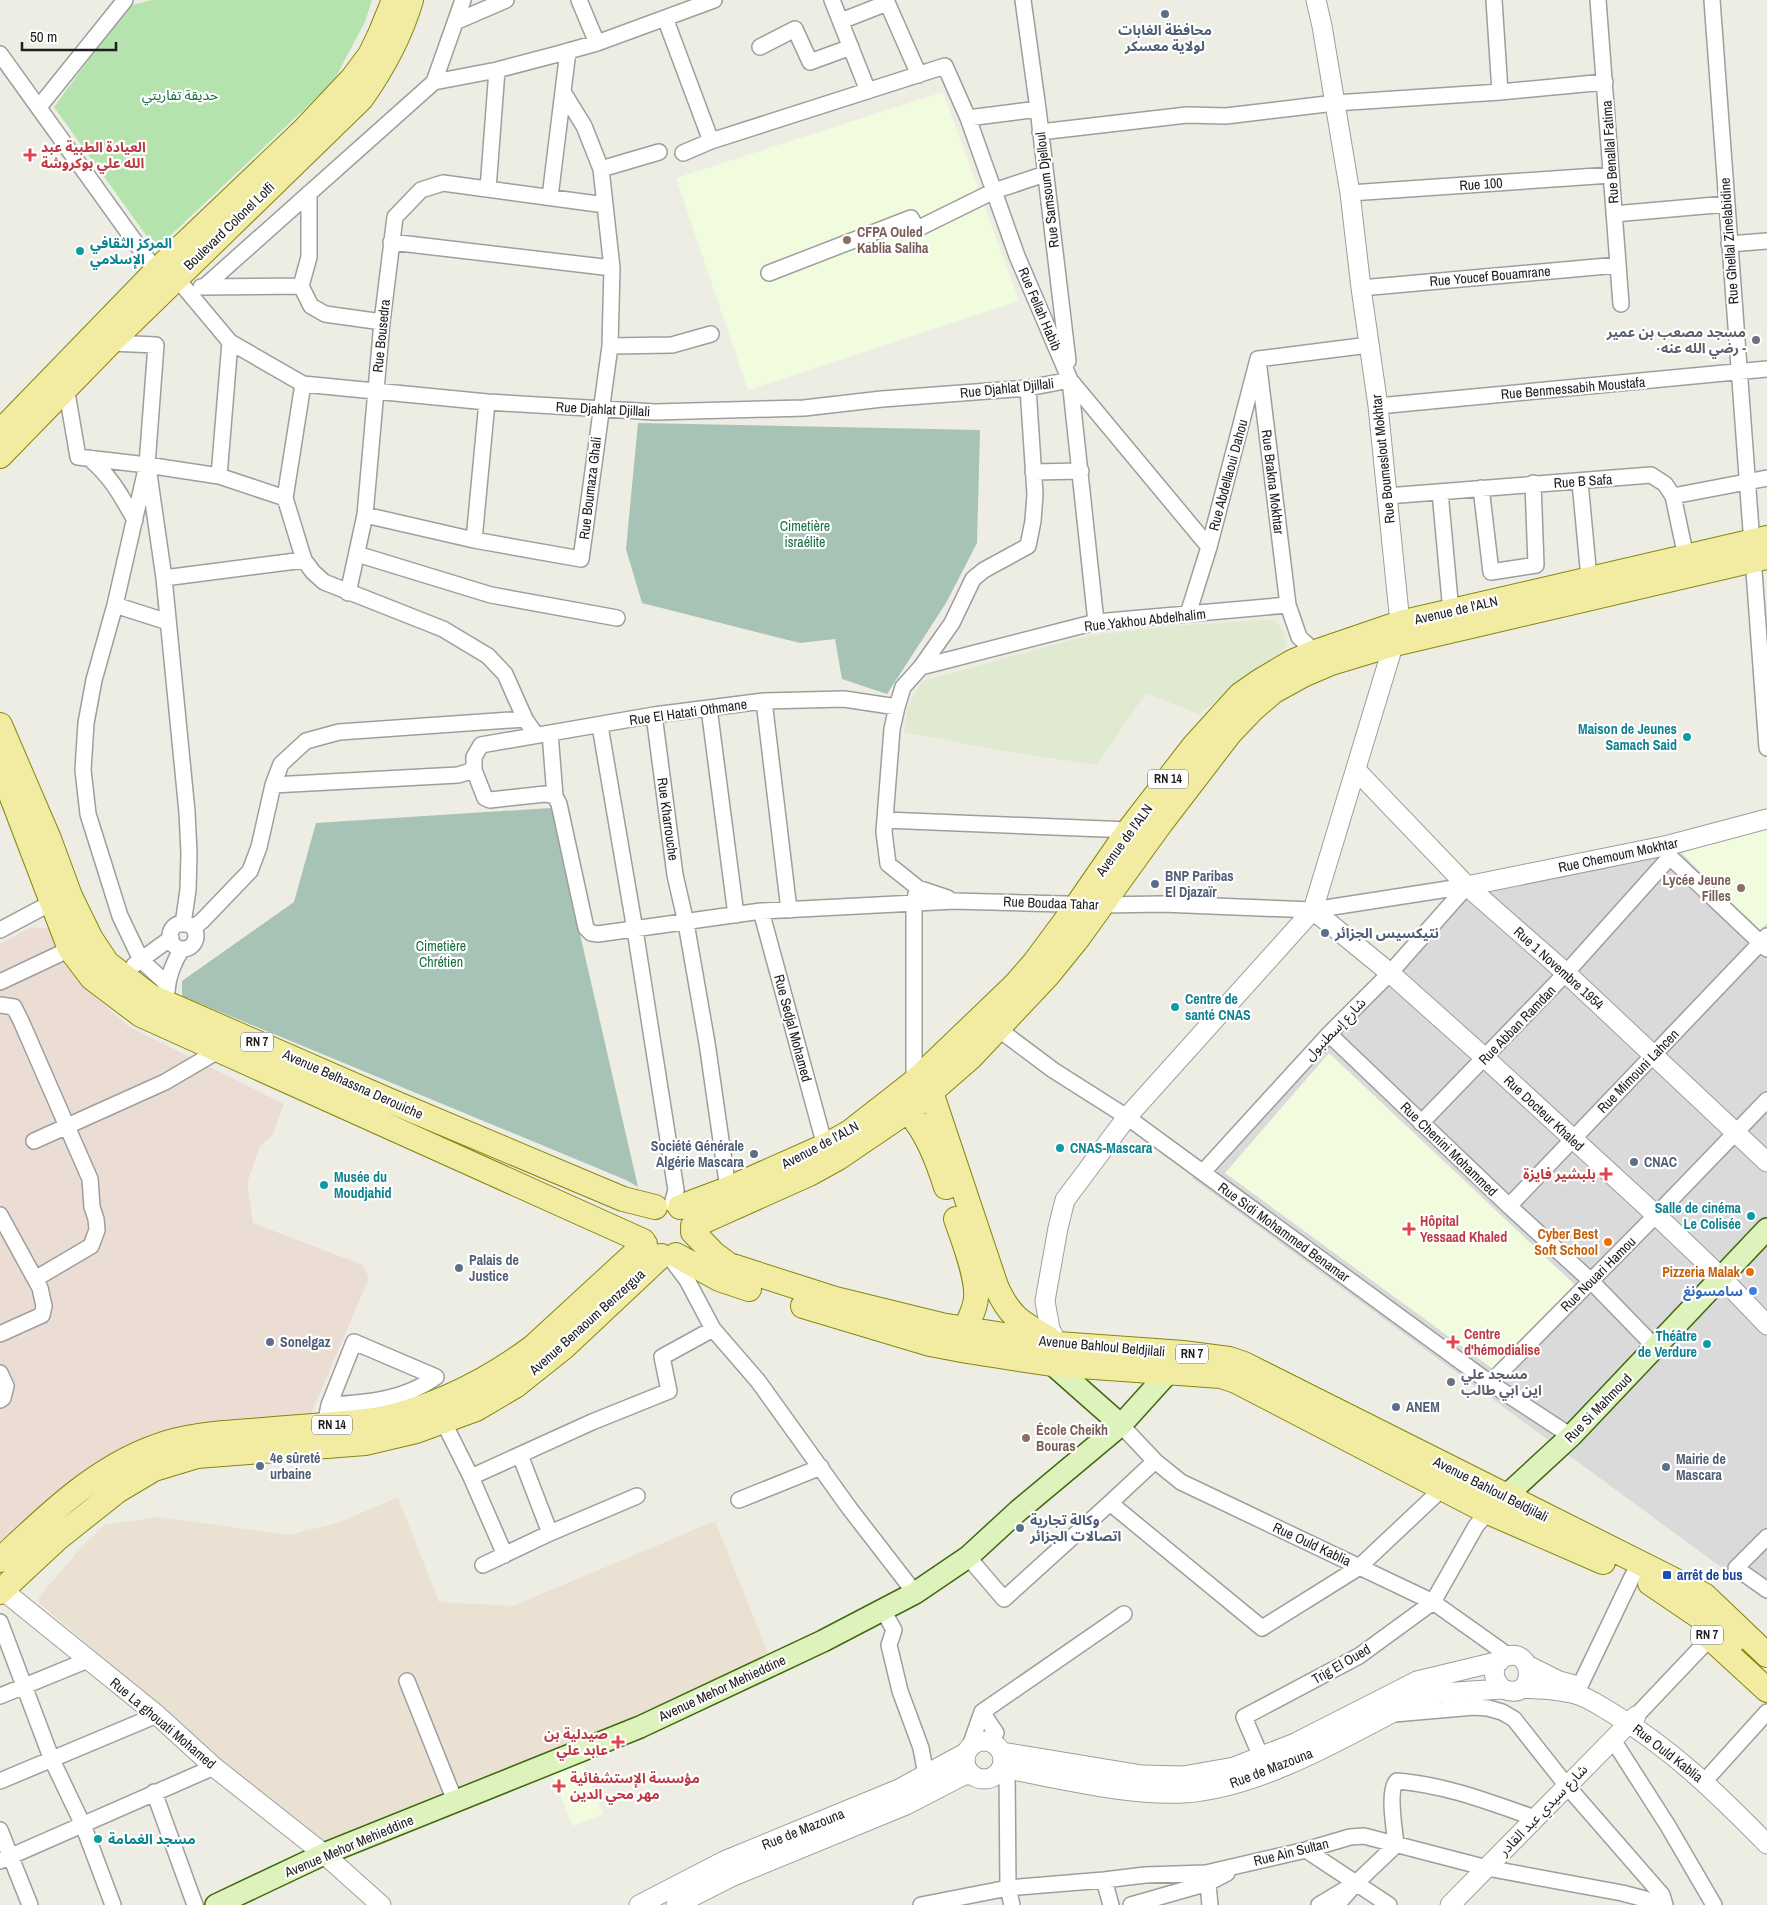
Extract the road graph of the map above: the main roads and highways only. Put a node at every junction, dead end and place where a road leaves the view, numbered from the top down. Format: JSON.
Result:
{"nodes":[{"id":1,"x":394,"y":0,"type":"edge"},
{"id":2,"x":411,"y":0,"type":"edge"},
{"id":3,"x":172,"y":279,"type":"junction"},
{"id":4,"x":8,"y":415,"type":"edge"},
{"id":5,"x":0,"y":432,"type":"edge"},
{"id":6,"x":0,"y":456,"type":"edge"},
{"id":7,"x":1759,"y":549,"type":"edge"},
{"id":8,"x":1397,"y":634,"type":"junction"},
{"id":9,"x":0,"y":725,"type":"edge"},
{"id":10,"x":0,"y":766,"type":"edge"},
{"id":11,"x":922,"y":1087,"type":"junction"},
{"id":12,"x":908,"y":1111,"type":"junction"},
{"id":13,"x":678,"y":1215,"type":"junction"},
{"id":14,"x":1767,"y":1229,"type":"edge"},
{"id":15,"x":659,"y":1250,"type":"junction"},
{"id":16,"x":966,"y":1340,"type":"junction"},
{"id":17,"x":1182,"y":1353,"type":"junction"},
{"id":18,"x":1055,"y":1354,"type":"junction"},
{"id":19,"x":1168,"y":1373,"type":"junction"},
{"id":20,"x":1121,"y":1425,"type":"junction"},
{"id":21,"x":1507,"y":1497,"type":"junction"},
{"id":22,"x":1488,"y":1512,"type":"junction"},
{"id":23,"x":0,"y":1560,"type":"edge"},
{"id":24,"x":1647,"y":1577,"type":"junction"},
{"id":25,"x":1,"y":1590,"type":"edge"},
{"id":26,"x":1767,"y":1655,"type":"edge"},
{"id":27,"x":1767,"y":1672,"type":"edge"},
{"id":28,"x":1767,"y":1690,"type":"edge"},
{"id":29,"x":216,"y":1905,"type":"edge"}],
"edges":[{"from":1,"to":3,"type":"main road","name":"Boulevard Colonel Lotfi"},
{"from":2,"to":3,"type":"main road","name":"Boulevard Colonel Lotfi"},
{"from":3,"to":4,"type":"main road","name":"Boulevard Colonel Lotfi"},
{"from":3,"to":6,"type":"main road","name":"Boulevard Colonel Lotfi"},
{"from":4,"to":5,"type":"main road","name":"Boulevard Colonel Lotfi"},
{"from":7,"to":8,"type":"main road","name":"Avenue de l'ALN","number":"RN 14"},
{"from":7,"to":8,"type":"main road","name":"Avenue de l'ALN","number":"RN 14"},
{"from":8,"to":11,"type":"main road","name":"Avenue de l'ALN","number":"RN 14"},
{"from":8,"to":11,"type":"main road","name":"Avenue de l'ALN","number":"RN 14"},
{"from":9,"to":13,"type":"main road","name":"Avenue Belhassna Derouiche","number":"RN 7"},
{"from":10,"to":15,"type":"main road","name":"Avenue Belhassna Derouiche","number":"RN 7"},
{"from":11,"to":12,"type":"main road","name":"Avenue de l'ALN","number":"RN 14"},
{"from":11,"to":13,"type":"main road","name":"Avenue de l'ALN","number":"RN 14"},
{"from":11,"to":18,"type":"main road"},
{"from":12,"to":13,"type":"main road","name":"Avenue de l'ALN","number":"RN 14"},
{"from":12,"to":16,"type":"main road"},
{"from":13,"to":15,"type":"main road"},
{"from":13,"to":15,"type":"main road"},
{"from":13,"to":16,"type":"main road","name":"Avenue Bahloul Beldjilali","number":"RN 7"},
{"from":14,"to":21,"type":"main road","name":"Rue Si Mahmoud"},
{"from":15,"to":16,"type":"main road","name":"Avenue Bahloul Beldjilali","number":"RN 7"},
{"from":15,"to":23,"type":"main road","name":"Avenue Benaoum Benzergua","number":"RN 14"},
{"from":15,"to":25,"type":"main road","name":"Avenue Benaoum Benzergua","number":"RN 14"},
{"from":16,"to":18,"type":"main road","name":"Avenue Bahloul Beldjilali","number":"RN 7"},
{"from":17,"to":18,"type":"main road","name":"Avenue Bahloul Beldjilali","number":"RN 7"},
{"from":17,"to":19,"type":"main road","name":"Avenue Mehor Mehieddine"},
{"from":17,"to":21,"type":"main road","name":"Avenue Bahloul Beldjilali","number":"RN 7"},
{"from":18,"to":19,"type":"main road","name":"Avenue Bahloul Beldjilali","number":"RN 7"},
{"from":18,"to":20,"type":"main road"},
{"from":19,"to":20,"type":"main road","name":"Avenue Mehor Mehieddine"},
{"from":19,"to":22,"type":"main road","name":"Avenue Bahloul Beldjilali","number":"RN 7"},
{"from":20,"to":29,"type":"main road","name":"Avenue Mehor Mehieddine"},
{"from":21,"to":22,"type":"main road","name":"Rue Si Mahmoud"},
{"from":21,"to":24,"type":"main road","name":"Avenue Bahloul Beldjilali","number":"RN 7"},
{"from":22,"to":24,"type":"main road","name":"Avenue Bahloul Beldjilali","number":"RN 7"},
{"from":24,"to":26,"type":"main road","name":"Avenue Bahloul Beldjilali","number":"RN 7"},
{"from":24,"to":27,"type":"main road","name":"Avenue Bahloul Beldjilali","number":"RN 7"},
{"from":24,"to":28,"type":"main road","name":"Avenue Bahloul Beldjilali","number":"RN 7"}]}
